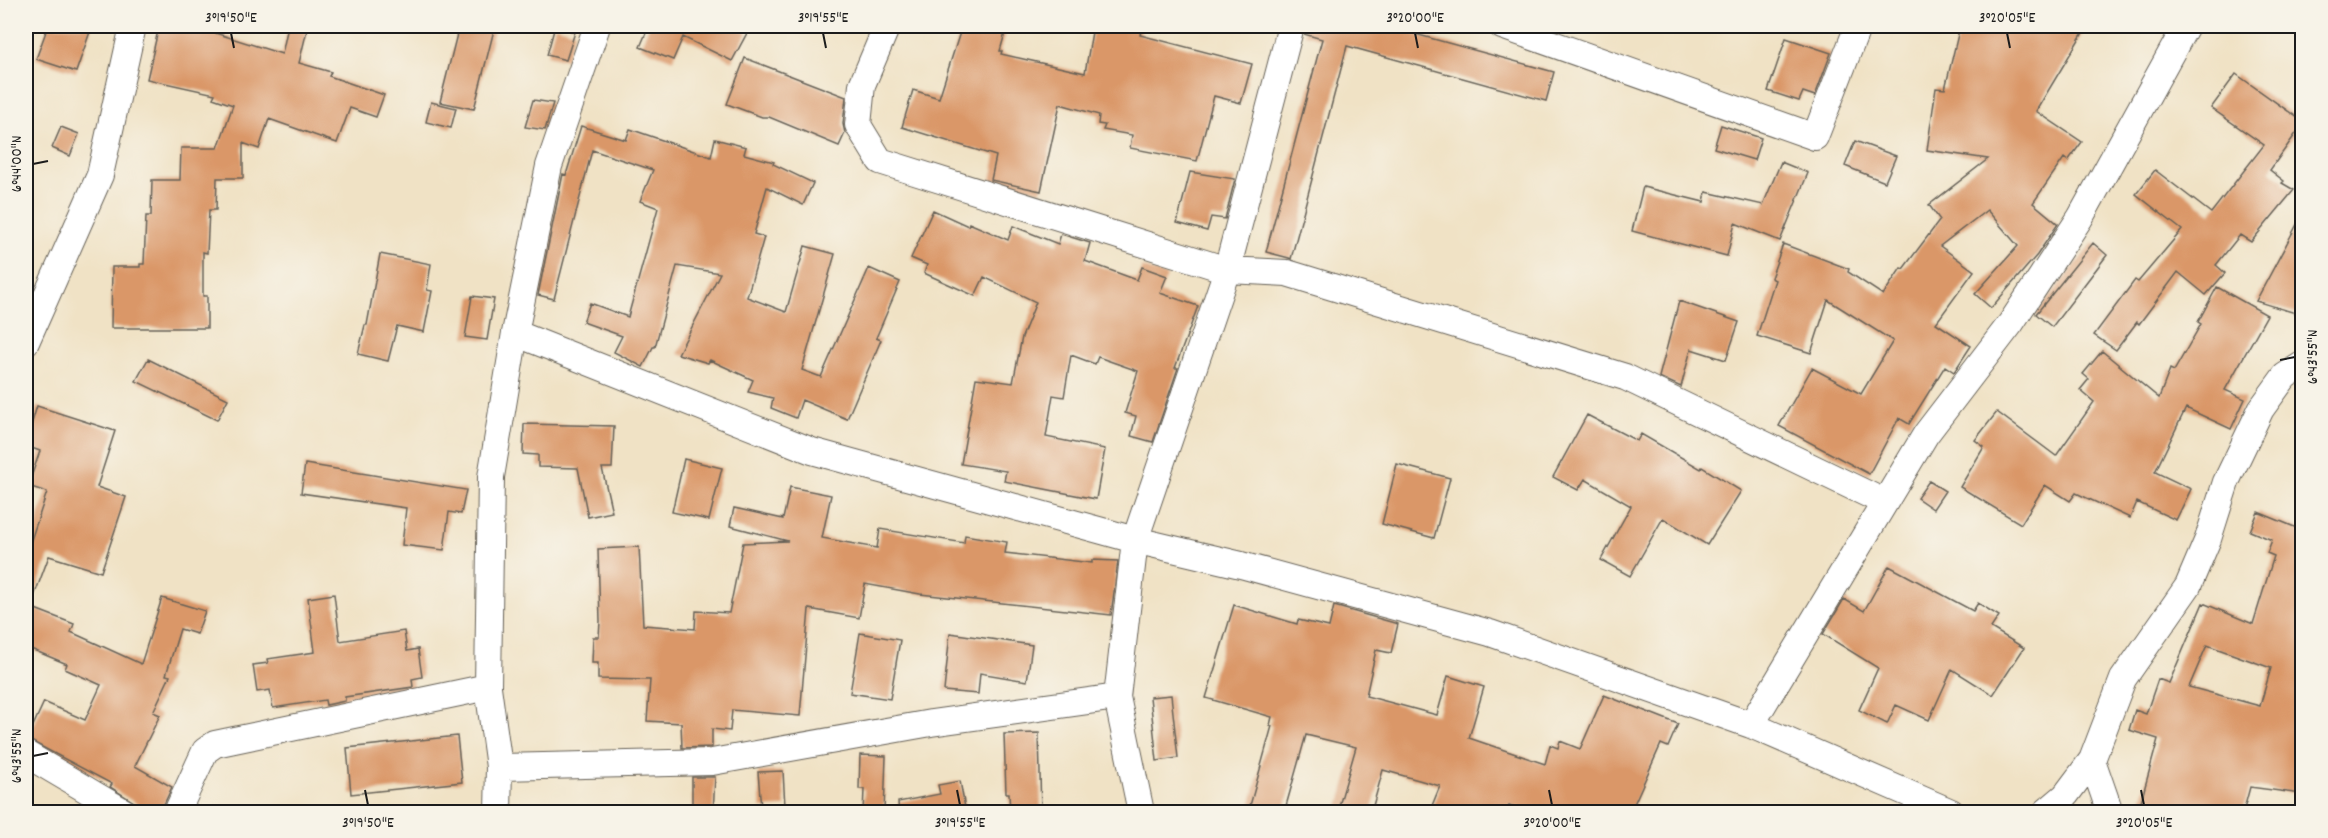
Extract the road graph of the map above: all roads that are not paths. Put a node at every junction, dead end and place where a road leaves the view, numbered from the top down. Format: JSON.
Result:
{"nodes":[{"id":1,"x":133,"y":26,"type":"edge"},
{"id":2,"x":597,"y":26,"type":"edge"},
{"id":3,"x":887,"y":26,"type":"edge"},
{"id":4,"x":1291,"y":26,"type":"edge"},
{"id":5,"x":1502,"y":26,"type":"edge"},
{"id":6,"x":1858,"y":26,"type":"edge"},
{"id":7,"x":2186,"y":26,"type":"edge"},
{"id":8,"x":1227,"y":270,"type":"junction"},
{"id":9,"x":515,"y":333,"type":"junction"},
{"id":10,"x":26,"y":342,"type":"edge"},
{"id":11,"x":2302,"y":365,"type":"edge"},
{"id":12,"x":1884,"y":502,"type":"junction"},
{"id":13,"x":1135,"y":540,"type":"junction"},
{"id":14,"x":488,"y":687,"type":"junction"},
{"id":15,"x":1117,"y":697,"type":"junction"},
{"id":16,"x":1751,"y":725,"type":"junction"},
{"id":17,"x":26,"y":754,"type":"edge"},
{"id":18,"x":2092,"y":760,"type":"junction"},
{"id":19,"x":499,"y":767,"type":"junction"},
{"id":20,"x":124,"y":813,"type":"edge"},
{"id":21,"x":177,"y":813,"type":"edge"},
{"id":22,"x":498,"y":813,"type":"edge"},
{"id":23,"x":1141,"y":813,"type":"edge"},
{"id":24,"x":1951,"y":813,"type":"edge"},
{"id":25,"x":2046,"y":813,"type":"edge"},
{"id":26,"x":2110,"y":813,"type":"edge"}],
"edges":[{"from":1,"to":10,"type":"street"},
{"from":2,"to":9,"type":"street"},
{"from":3,"to":8,"type":"street"},
{"from":4,"to":8,"type":"street"},
{"from":5,"to":6,"type":"street"},
{"from":7,"to":12,"type":"street"},
{"from":8,"to":12,"type":"street"},
{"from":8,"to":13,"type":"street"},
{"from":9,"to":13,"type":"street"},
{"from":9,"to":14,"type":"street"},
{"from":11,"to":18,"type":"street"},
{"from":12,"to":16,"type":"street"},
{"from":13,"to":15,"type":"street"},
{"from":13,"to":16,"type":"street"},
{"from":14,"to":19,"type":"street"},
{"from":14,"to":21,"type":"street"},
{"from":15,"to":19,"type":"street"},
{"from":15,"to":23,"type":"street"},
{"from":16,"to":24,"type":"street"},
{"from":17,"to":20,"type":"street"},
{"from":18,"to":25,"type":"street"},
{"from":18,"to":26,"type":"street"},
{"from":19,"to":22,"type":"street"}]}
